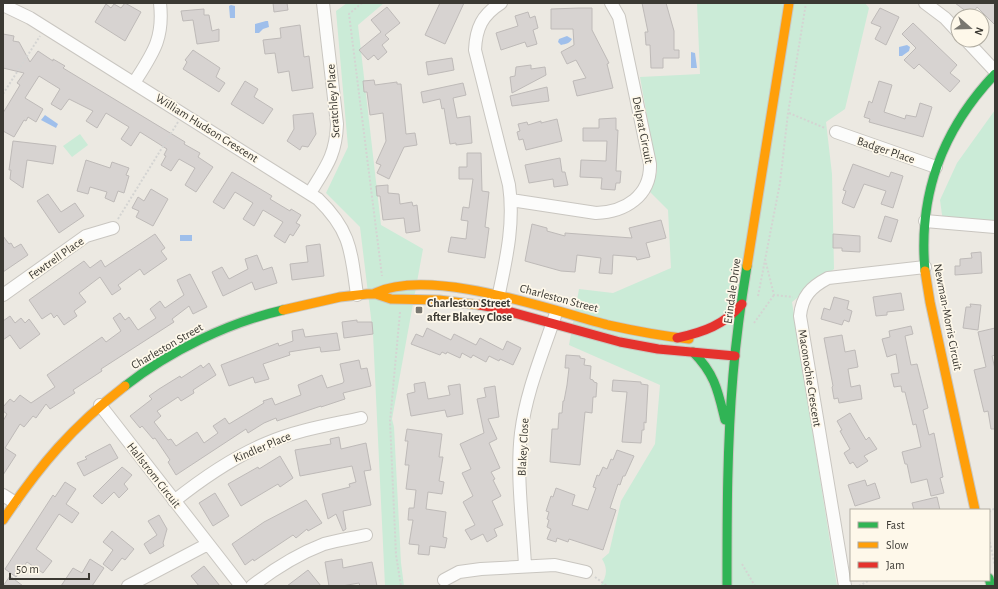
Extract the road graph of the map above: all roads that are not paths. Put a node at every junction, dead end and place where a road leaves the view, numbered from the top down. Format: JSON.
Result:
{"nodes":[{"id":1,"x":160,"y":3,"type":"edge"},
{"id":2,"x":323,"y":3,"type":"edge"},
{"id":3,"x":501,"y":3,"type":"edge"},
{"id":4,"x":611,"y":3,"type":"edge"},
{"id":5,"x":789,"y":3,"type":"edge"},
{"id":6,"x":925,"y":3,"type":"edge"},
{"id":7,"x":3,"y":5,"type":"edge"},
{"id":8,"x":950,"y":23,"type":"edge"},
{"id":9,"x":973,"y":48,"type":"edge"},
{"id":10,"x":995,"y":71,"type":"edge"},
{"id":11,"x":995,"y":74,"type":"edge"},
{"id":12,"x":134,"y":83,"type":"junction"},
{"id":13,"x":836,"y":132,"type":"road end"},
{"id":14,"x":936,"y":167,"type":"junction"},
{"id":15,"x":310,"y":193,"type":"junction"},
{"id":16,"x":511,"y":200,"type":"junction"},
{"id":17,"x":925,"y":220,"type":"junction"},
{"id":18,"x":995,"y":227,"type":"edge"},
{"id":19,"x":113,"y":228,"type":"road end"},
{"id":20,"x":925,"y":267,"type":"junction"},
{"id":21,"x":375,"y":293,"type":"junction"},
{"id":22,"x":499,"y":294,"type":"junction"},
{"id":23,"x":3,"y":295,"type":"edge"},
{"id":24,"x":356,"y":295,"type":"junction"},
{"id":25,"x":742,"y":304,"type":"junction"},
{"id":26,"x":496,"y":308,"type":"junction"},
{"id":27,"x":557,"y":309,"type":"junction"},
{"id":28,"x":553,"y":323,"type":"junction"},
{"id":29,"x":677,"y":338,"type":"junction"},
{"id":30,"x":705,"y":341,"type":"dead end"},
{"id":31,"x":725,"y":343,"type":"dead end"},
{"id":32,"x":736,"y":344,"type":"junction"},
{"id":33,"x":692,"y":352,"type":"junction"},
{"id":34,"x":735,"y":356,"type":"junction"},
{"id":35,"x":100,"y":405,"type":"junction"},
{"id":36,"x":361,"y":418,"type":"dead end"},
{"id":37,"x":729,"y":437,"type":"junction"},
{"id":38,"x":3,"y":495,"type":"edge"},
{"id":39,"x":174,"y":501,"type":"junction"},
{"id":40,"x":14,"y":502,"type":"junction"},
{"id":41,"x":975,"y":509,"type":"edge"},
{"id":42,"x":3,"y":520,"type":"edge"},
{"id":43,"x":366,"y":536,"type":"dead end"},
{"id":44,"x":208,"y":544,"type":"junction"},
{"id":45,"x":525,"y":566,"type":"junction"},
{"id":46,"x":586,"y":572,"type":"road end"},
{"id":47,"x":444,"y":580,"type":"dead end"},
{"id":48,"x":128,"y":586,"type":"edge"},
{"id":49,"x":241,"y":586,"type":"edge"},
{"id":50,"x":252,"y":586,"type":"edge"},
{"id":51,"x":727,"y":586,"type":"edge"},
{"id":52,"x":845,"y":586,"type":"edge"}],
"edges":[{"from":1,"to":12,"type":"street"},
{"from":2,"to":15,"type":"street","name":"Scratchley Place"},
{"from":3,"to":16,"type":"street"},
{"from":4,"to":16,"type":"street","name":"Delprat Circuit"},
{"from":5,"to":25,"type":"street","name":"Erindale Drive"},
{"from":6,"to":8,"type":"street"},
{"from":7,"to":12,"type":"street","name":"William Hudson Crescent"},
{"from":9,"to":10,"type":"street"},
{"from":11,"to":14,"type":"street","name":"Newman-Morris Circuit"},
{"from":12,"to":15,"type":"street","name":"William Hudson Crescent"},
{"from":13,"to":14,"type":"street","name":"Badger Place"},
{"from":14,"to":17,"type":"street","name":"Newman-Morris Circuit"},
{"from":15,"to":24,"type":"street","name":"William Hudson Crescent"},
{"from":16,"to":22,"type":"street"},
{"from":17,"to":18,"type":"street"},
{"from":17,"to":20,"type":"street","name":"Newman-Morris Circuit"},
{"from":19,"to":23,"type":"street","name":"Fewtrell Place"},
{"from":20,"to":41,"type":"street","name":"Newman-Morris Circuit"},
{"from":20,"to":52,"type":"street","name":"Maconochie Crescent"},
{"from":21,"to":22,"type":"street","name":"Charleston Street"},
{"from":21,"to":24,"type":"street","name":"Charleston Street"},
{"from":21,"to":26,"type":"street","name":"Charleston Street"},
{"from":22,"to":26,"type":"street"},
{"from":22,"to":27,"type":"street","name":"Charleston Street"},
{"from":24,"to":35,"type":"street","name":"Charleston Street"},
{"from":25,"to":29,"type":"street"},
{"from":25,"to":32,"type":"street","name":"Erindale Drive"},
{"from":26,"to":28,"type":"street","name":"Charleston Street"},
{"from":27,"to":28,"type":"street","name":"Blakey Close"},
{"from":27,"to":29,"type":"street","name":"Charleston Street"},
{"from":28,"to":33,"type":"street","name":"Charleston Street"},
{"from":28,"to":45,"type":"street","name":"Blakey Close"},
{"from":29,"to":30,"type":"street","name":"Charleston Street"},
{"from":31,"to":32,"type":"street"},
{"from":32,"to":34,"type":"street","name":"Erindale Drive"},
{"from":33,"to":34,"type":"street","name":"Charleston Street"},
{"from":33,"to":37,"type":"street"},
{"from":34,"to":37,"type":"street","name":"Erindale Drive"},
{"from":35,"to":39,"type":"street","name":"Hallstrom Circuit"},
{"from":35,"to":40,"type":"street","name":"Charleston Street"},
{"from":36,"to":39,"type":"street","name":"Kindler Place"},
{"from":37,"to":51,"type":"street","name":"Erindale Drive"},
{"from":38,"to":40,"type":"street"},
{"from":39,"to":44,"type":"street","name":"Hallstrom Circuit"},
{"from":40,"to":42,"type":"street","name":"Charleston Street"},
{"from":43,"to":50,"type":"street"},
{"from":44,"to":48,"type":"street"},
{"from":44,"to":49,"type":"street","name":"Hallstrom Circuit"},
{"from":45,"to":46,"type":"street"},
{"from":45,"to":47,"type":"street"}]}
